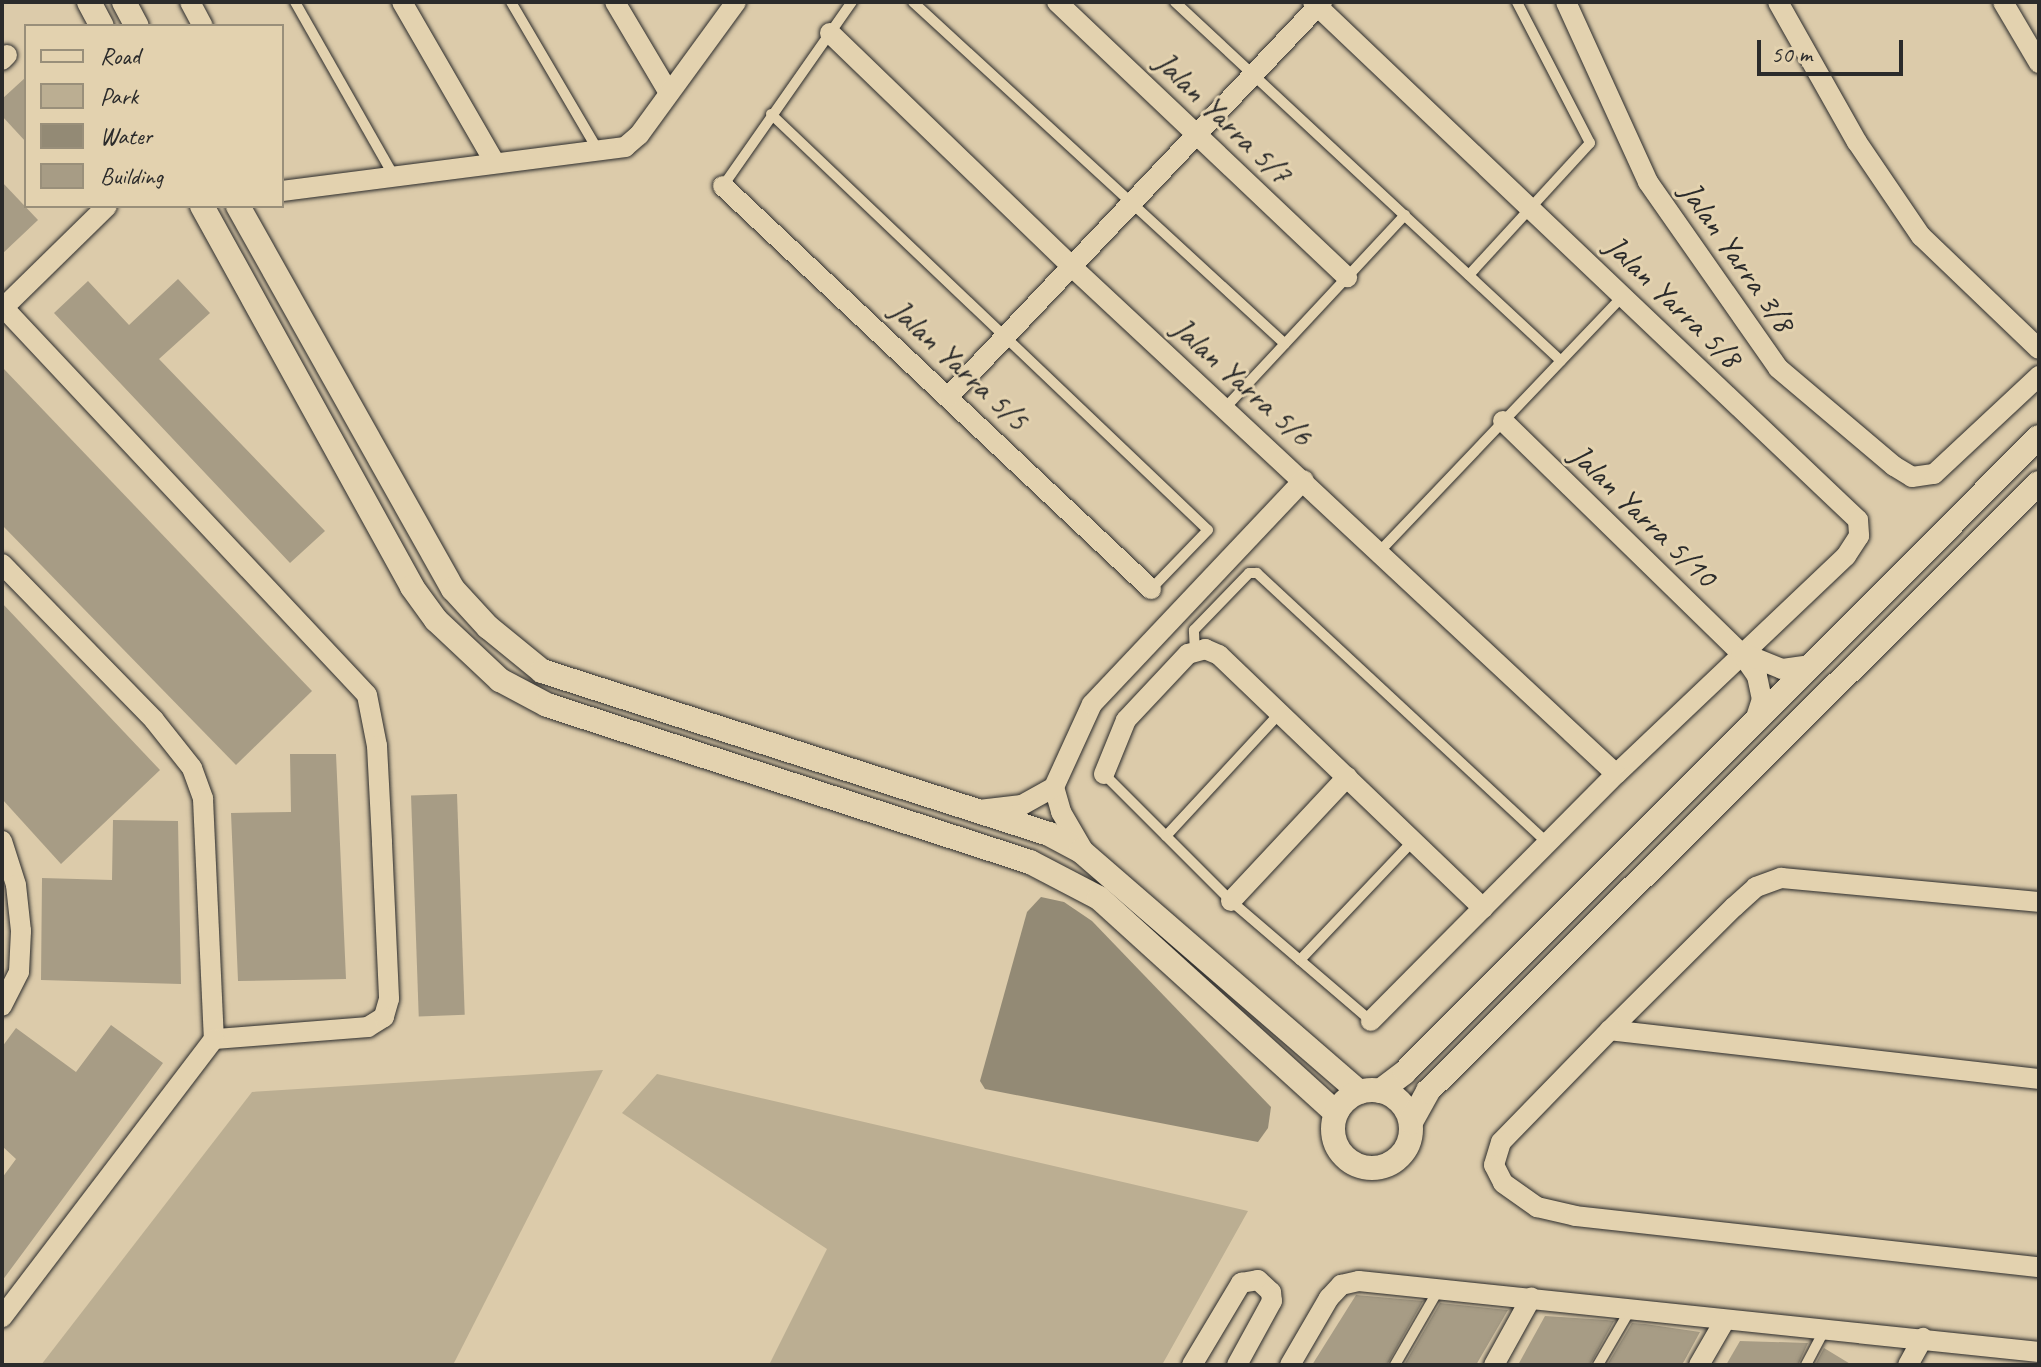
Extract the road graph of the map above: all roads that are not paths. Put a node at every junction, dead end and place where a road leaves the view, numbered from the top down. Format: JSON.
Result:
{"nodes":[{"id":1,"x":89,"y":2,"type":"edge"},
{"id":2,"x":124,"y":2,"type":"edge"},
{"id":3,"x":190,"y":2,"type":"edge"},
{"id":4,"x":295,"y":2,"type":"edge"},
{"id":5,"x":402,"y":2,"type":"edge"},
{"id":6,"x":511,"y":2,"type":"edge"},
{"id":7,"x":615,"y":2,"type":"edge"},
{"id":8,"x":736,"y":2,"type":"edge"},
{"id":9,"x":852,"y":2,"type":"edge"},
{"id":10,"x":913,"y":2,"type":"edge"},
{"id":11,"x":1057,"y":2,"type":"edge"},
{"id":12,"x":1175,"y":2,"type":"edge"},
{"id":13,"x":1517,"y":2,"type":"edge"},
{"id":14,"x":1566,"y":2,"type":"edge"},
{"id":15,"x":1778,"y":2,"type":"edge"},
{"id":16,"x":2003,"y":2,"type":"edge"},
{"id":17,"x":1318,"y":3,"type":"edge"},
{"id":18,"x":101,"y":24,"type":"edge"},
{"id":19,"x":136,"y":24,"type":"edge"},
{"id":20,"x":202,"y":24,"type":"edge"},
{"id":21,"x":830,"y":33,"type":"junction"},
{"id":22,"x":2039,"y":63,"type":"edge"},
{"id":23,"x":1253,"y":74,"type":"junction"},
{"id":24,"x":669,"y":93,"type":"junction"},
{"id":25,"x":771,"y":114,"type":"junction"},
{"id":26,"x":1197,"y":133,"type":"junction"},
{"id":27,"x":598,"y":150,"type":"junction"},
{"id":28,"x":495,"y":163,"type":"junction"},
{"id":29,"x":394,"y":176,"type":"junction"},
{"id":30,"x":723,"y":186,"type":"joint"},
{"id":31,"x":288,"y":190,"type":"edge"},
{"id":32,"x":1130,"y":202,"type":"junction"},
{"id":33,"x":105,"y":208,"type":"edge"},
{"id":34,"x":203,"y":208,"type":"edge"},
{"id":35,"x":239,"y":208,"type":"edge"},
{"id":36,"x":1532,"y":209,"type":"junction"},
{"id":37,"x":1405,"y":215,"type":"junction"},
{"id":38,"x":1070,"y":265,"type":"junction"},
{"id":39,"x":1469,"y":275,"type":"junction"},
{"id":40,"x":1347,"y":277,"type":"junction"},
{"id":41,"x":1623,"y":296,"type":"junction"},
{"id":42,"x":3,"y":306,"type":"edge"},
{"id":43,"x":1004,"y":336,"type":"junction"},
{"id":44,"x":1285,"y":344,"type":"junction"},
{"id":45,"x":2039,"y":349,"type":"edge"},
{"id":46,"x":1561,"y":361,"type":"junction"},
{"id":47,"x":2039,"y":376,"type":"edge"},
{"id":48,"x":949,"y":396,"type":"junction"},
{"id":49,"x":1225,"y":408,"type":"junction"},
{"id":50,"x":1503,"y":421,"type":"junction"},
{"id":51,"x":2039,"y":437,"type":"edge"},
{"id":52,"x":1304,"y":480,"type":"junction"},
{"id":53,"x":2039,"y":483,"type":"edge"},
{"id":54,"x":1380,"y":551,"type":"junction"},
{"id":55,"x":2,"y":564,"type":"edge"},
{"id":56,"x":1151,"y":589,"type":"joint"},
{"id":57,"x":1195,"y":652,"type":"junction"},
{"id":58,"x":1741,"y":653,"type":"junction"},
{"id":59,"x":1812,"y":665,"type":"junction"},
{"id":60,"x":1280,"y":713,"type":"junction"},
{"id":61,"x":1754,"y":723,"type":"junction"},
{"id":62,"x":1104,"y":774,"type":"joint"},
{"id":63,"x":1616,"y":774,"type":"junction"},
{"id":64,"x":1347,"y":777,"type":"junction"},
{"id":65,"x":1054,"y":787,"type":"junction"},
{"id":66,"x":979,"y":811,"type":"junction"},
{"id":67,"x":1166,"y":836,"type":"junction"},
{"id":68,"x":2,"y":841,"type":"edge"},
{"id":69,"x":1413,"y":841,"type":"junction"},
{"id":70,"x":1548,"y":843,"type":"junction"},
{"id":71,"x":1088,"y":857,"type":"junction"},
{"id":72,"x":1231,"y":901,"type":"junction"},
{"id":73,"x":2039,"y":902,"type":"edge"},
{"id":74,"x":1483,"y":908,"type":"junction"},
{"id":75,"x":1300,"y":960,"type":"junction"},
{"id":76,"x":2,"y":1006,"type":"edge"},
{"id":77,"x":1371,"y":1021,"type":"joint"},
{"id":78,"x":1610,"y":1030,"type":"junction"},
{"id":79,"x":214,"y":1039,"type":"junction"},
{"id":80,"x":2039,"y":1079,"type":"edge"},
{"id":81,"x":1370,"y":1092,"type":"junction"},
{"id":82,"x":1336,"y":1113,"type":"junction"},
{"id":83,"x":1411,"y":1122,"type":"junction"},
{"id":84,"x":2039,"y":1267,"type":"edge"},
{"id":85,"x":1440,"y":1287,"type":"junction"},
{"id":86,"x":1531,"y":1298,"type":"junction"},
{"id":87,"x":1630,"y":1310,"type":"junction"},
{"id":88,"x":2,"y":1317,"type":"edge"},
{"id":89,"x":1725,"y":1320,"type":"junction"},
{"id":90,"x":1825,"y":1329,"type":"junction"},
{"id":91,"x":1923,"y":1338,"type":"junction"},
{"id":92,"x":2028,"y":1356,"type":"edge"},
{"id":93,"x":1192,"y":1365,"type":"edge"},
{"id":94,"x":1237,"y":1365,"type":"edge"},
{"id":95,"x":1290,"y":1365,"type":"edge"},
{"id":96,"x":1395,"y":1365,"type":"edge"},
{"id":97,"x":1494,"y":1365,"type":"edge"},
{"id":98,"x":1598,"y":1365,"type":"edge"},
{"id":99,"x":1699,"y":1365,"type":"edge"},
{"id":100,"x":1806,"y":1365,"type":"edge"},
{"id":101,"x":1908,"y":1365,"type":"edge"}],
"edges":[{"from":1,"to":18,"type":"street"},
{"from":2,"to":19,"type":"street"},
{"from":3,"to":20,"type":"street"},
{"from":4,"to":29,"type":"lane"},
{"from":5,"to":28,"type":"street"},
{"from":6,"to":27,"type":"lane"},
{"from":7,"to":24,"type":"street"},
{"from":8,"to":24,"type":"street"},
{"from":9,"to":21,"type":"lane"},
{"from":10,"to":32,"type":"lane"},
{"from":11,"to":26,"type":"street","name":"Jalan Yarra 5/7"},
{"from":12,"to":23,"type":"lane"},
{"from":13,"to":36,"type":"lane"},
{"from":14,"to":47,"type":"street","name":"Jalan Yarra 3/8"},
{"from":15,"to":45,"type":"street"},
{"from":16,"to":22,"type":"street"},
{"from":17,"to":23,"type":"street"},
{"from":17,"to":36,"type":"street","name":"Jalan Yarra 5/8"},
{"from":21,"to":25,"type":"lane"},
{"from":21,"to":38,"type":"street","name":"Jalan Yarra 5/6"},
{"from":23,"to":26,"type":"street"},
{"from":23,"to":37,"type":"lane"},
{"from":24,"to":27,"type":"street"},
{"from":25,"to":30,"type":"lane"},
{"from":25,"to":43,"type":"lane"},
{"from":26,"to":32,"type":"street"},
{"from":26,"to":40,"type":"street","name":"Jalan Yarra 5/7"},
{"from":27,"to":28,"type":"street"},
{"from":28,"to":29,"type":"street"},
{"from":29,"to":31,"type":"street"},
{"from":30,"to":48,"type":"street","name":"Jalan Yarra 5/5"},
{"from":32,"to":38,"type":"street"},
{"from":32,"to":44,"type":"lane"},
{"from":33,"to":42,"type":"street"},
{"from":34,"to":82,"type":"street"},
{"from":35,"to":66,"type":"street"},
{"from":36,"to":39,"type":"lane"},
{"from":36,"to":41,"type":"street","name":"Jalan Yarra 5/8"},
{"from":37,"to":39,"type":"lane"},
{"from":37,"to":40,"type":"lane"},
{"from":38,"to":43,"type":"street"},
{"from":38,"to":49,"type":"street","name":"Jalan Yarra 5/6"},
{"from":39,"to":46,"type":"lane"},
{"from":40,"to":44,"type":"lane"},
{"from":41,"to":46,"type":"lane"},
{"from":41,"to":58,"type":"street","name":"Jalan Yarra 5/8"},
{"from":42,"to":79,"type":"street"},
{"from":43,"to":48,"type":"street"},
{"from":43,"to":56,"type":"lane"},
{"from":44,"to":49,"type":"lane"},
{"from":46,"to":50,"type":"lane"},
{"from":48,"to":56,"type":"street","name":"Jalan Yarra 5/5"},
{"from":49,"to":52,"type":"street","name":"Jalan Yarra 5/6"},
{"from":50,"to":54,"type":"lane"},
{"from":50,"to":58,"type":"street","name":"Jalan Yarra 5/10"},
{"from":51,"to":59,"type":"street"},
{"from":52,"to":54,"type":"street","name":"Jalan Yarra 5/6"},
{"from":52,"to":65,"type":"street"},
{"from":53,"to":83,"type":"street"},
{"from":54,"to":63,"type":"street","name":"Jalan Yarra 5/6"},
{"from":55,"to":79,"type":"street"},
{"from":57,"to":60,"type":"street"},
{"from":57,"to":62,"type":"street"},
{"from":57,"to":70,"type":"lane"},
{"from":58,"to":59,"type":"street","name":"Jalan Yarra 5/10"},
{"from":58,"to":61,"type":"street","name":"Jalan Yarra 5/10"},
{"from":58,"to":63,"type":"street","name":"Jalan Yarra 5/8"},
{"from":59,"to":61,"type":"street"},
{"from":60,"to":64,"type":"street"},
{"from":60,"to":67,"type":"lane"},
{"from":61,"to":81,"type":"street"},
{"from":62,"to":67,"type":"lane"},
{"from":63,"to":70,"type":"street","name":"Jalan Yarra 5/8"},
{"from":64,"to":69,"type":"street"},
{"from":64,"to":72,"type":"street"},
{"from":65,"to":66,"type":"street"},
{"from":65,"to":71,"type":"street"},
{"from":66,"to":71,"type":"street"},
{"from":67,"to":72,"type":"lane"},
{"from":68,"to":76,"type":"street"},
{"from":69,"to":74,"type":"street"},
{"from":69,"to":75,"type":"lane"},
{"from":70,"to":74,"type":"street","name":"Jalan Yarra 5/8"},
{"from":71,"to":81,"type":"street"},
{"from":72,"to":75,"type":"lane"},
{"from":73,"to":78,"type":"street"},
{"from":74,"to":77,"type":"street","name":"Jalan Yarra 5/8"},
{"from":75,"to":77,"type":"lane"},
{"from":78,"to":80,"type":"street"},
{"from":78,"to":84,"type":"street"},
{"from":79,"to":88,"type":"street"},
{"from":81,"to":82,"type":"street"},
{"from":81,"to":83,"type":"street"},
{"from":82,"to":83,"type":"street"},
{"from":85,"to":86,"type":"street"},
{"from":85,"to":95,"type":"street"},
{"from":85,"to":96,"type":"lane"},
{"from":86,"to":87,"type":"street"},
{"from":86,"to":97,"type":"street"},
{"from":87,"to":89,"type":"street"},
{"from":87,"to":98,"type":"lane"},
{"from":89,"to":90,"type":"street"},
{"from":89,"to":99,"type":"street"},
{"from":90,"to":91,"type":"street"},
{"from":90,"to":100,"type":"lane"},
{"from":91,"to":92,"type":"street"},
{"from":91,"to":101,"type":"street"},
{"from":93,"to":94,"type":"street"}]}
